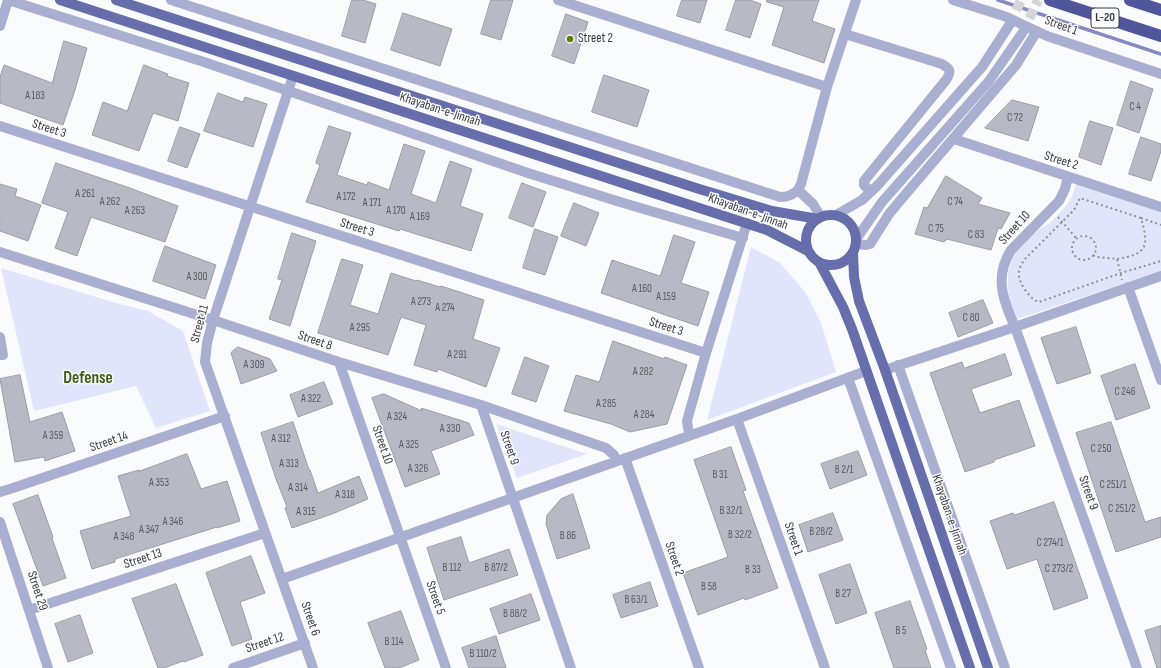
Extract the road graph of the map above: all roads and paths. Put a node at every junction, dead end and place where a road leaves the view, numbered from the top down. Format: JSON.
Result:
{"nodes":[{"id":1,"x":8,"y":0,"type":"edge"},
{"id":2,"x":60,"y":0,"type":"edge"},
{"id":3,"x":116,"y":0,"type":"edge"},
{"id":4,"x":171,"y":0,"type":"edge"},
{"id":5,"x":558,"y":0,"type":"edge"},
{"id":6,"x":856,"y":0,"type":"edge"},
{"id":7,"x":952,"y":0,"type":"edge"},
{"id":8,"x":1050,"y":0,"type":"edge"},
{"id":9,"x":1130,"y":0,"type":"edge"},
{"id":10,"x":1161,"y":10,"type":"edge"},
{"id":11,"x":1010,"y":24,"type":"tunnel mouth"},
{"id":12,"x":0,"y":26,"type":"edge"},
{"id":13,"x":1037,"y":31,"type":"junction"},
{"id":14,"x":1023,"y":32,"type":"tunnel mouth"},
{"id":15,"x":846,"y":34,"type":"junction"},
{"id":16,"x":1161,"y":36,"type":"edge"},
{"id":17,"x":1161,"y":74,"type":"edge"},
{"id":18,"x":293,"y":76,"type":"junction"},
{"id":19,"x":827,"y":87,"type":"junction"},
{"id":20,"x":288,"y":91,"type":"junction"},
{"id":21,"x":0,"y":126,"type":"edge"},
{"id":22,"x":954,"y":138,"type":"junction"},
{"id":23,"x":1068,"y":177,"type":"junction"},
{"id":24,"x":798,"y":190,"type":"junction"},
{"id":25,"x":871,"y":192,"type":"junction"},
{"id":26,"x":251,"y":207,"type":"junction"},
{"id":27,"x":1161,"y":207,"type":"edge"},
{"id":28,"x":836,"y":215,"type":"junction"},
{"id":29,"x":819,"y":218,"type":"junction"},
{"id":30,"x":1141,"y":218,"type":"junction"},
{"id":31,"x":1062,"y":221,"type":"junction"},
{"id":32,"x":747,"y":224,"type":"junction"},
{"id":33,"x":1161,"y":224,"type":"edge"},
{"id":34,"x":743,"y":238,"type":"junction"},
{"id":35,"x":1077,"y":239,"type":"junction"},
{"id":36,"x":855,"y":245,"type":"junction"},
{"id":37,"x":808,"y":251,"type":"junction"},
{"id":38,"x":0,"y":252,"type":"edge"},
{"id":39,"x":1093,"y":255,"type":"junction"},
{"id":40,"x":1117,"y":260,"type":"junction"},
{"id":41,"x":1161,"y":261,"type":"edge"},
{"id":42,"x":820,"y":262,"type":"junction"},
{"id":43,"x":1121,"y":273,"type":"junction"},
{"id":44,"x":1161,"y":276,"type":"edge"},
{"id":45,"x":1126,"y":288,"type":"junction"},
{"id":46,"x":213,"y":320,"type":"junction"},
{"id":47,"x":1015,"y":327,"type":"junction"},
{"id":48,"x":0,"y":337,"type":"edge"},
{"id":49,"x":706,"y":353,"type":"junction"},
{"id":50,"x":1,"y":355,"type":"edge"},
{"id":51,"x":339,"y":362,"type":"junction"},
{"id":52,"x":898,"y":365,"type":"junction"},
{"id":53,"x":884,"y":370,"type":"junction"},
{"id":54,"x":866,"y":371,"type":"junction"},
{"id":55,"x":848,"y":378,"type":"junction"},
{"id":56,"x":1161,"y":380,"type":"edge"},
{"id":57,"x":480,"y":405,"type":"junction"},
{"id":58,"x":225,"y":416,"type":"junction"},
{"id":59,"x":737,"y":419,"type":"junction"},
{"id":60,"x":690,"y":435,"type":"junction"},
{"id":61,"x":621,"y":459,"type":"junction"},
{"id":62,"x":0,"y":492,"type":"edge"},
{"id":63,"x":512,"y":499,"type":"junction"},
{"id":64,"x":0,"y":522,"type":"edge"},
{"id":65,"x":265,"y":533,"type":"junction"},
{"id":66,"x":400,"y":537,"type":"junction"},
{"id":67,"x":282,"y":579,"type":"junction"},
{"id":68,"x":29,"y":610,"type":"junction"},
{"id":69,"x":305,"y":643,"type":"junction"},
{"id":70,"x":48,"y":668,"type":"edge"},
{"id":71,"x":233,"y":668,"type":"edge"},
{"id":72,"x":313,"y":668,"type":"edge"},
{"id":73,"x":446,"y":668,"type":"edge"},
{"id":74,"x":571,"y":668,"type":"edge"},
{"id":75,"x":698,"y":668,"type":"edge"},
{"id":76,"x":825,"y":668,"type":"edge"},
{"id":77,"x":951,"y":668,"type":"edge"},
{"id":78,"x":970,"y":668,"type":"edge"},
{"id":79,"x":988,"y":668,"type":"edge"},
{"id":80,"x":1004,"y":668,"type":"edge"},
{"id":81,"x":1137,"y":668,"type":"edge"}],
"edges":[{"from":1,"to":12,"type":"street"},
{"from":1,"to":20,"type":"street"},
{"from":2,"to":18,"type":"main road","name":"Khayaban-e-Jinnah"},
{"from":3,"to":29,"type":"main road","name":"Khayaban-e-Jinnah"},
{"from":4,"to":24,"type":"street"},
{"from":5,"to":19,"type":"street"},
{"from":6,"to":15,"type":"street"},
{"from":7,"to":13,"type":"street","name":"Street 1"},
{"from":8,"to":16,"type":"highway","number":"L-20"},
{"from":9,"to":10,"type":"highway","number":"L-20"},
{"from":11,"to":25,"type":"street"},
{"from":13,"to":17,"type":"street","name":"Street 1"},
{"from":13,"to":22,"type":"street"},
{"from":14,"to":36,"type":"street"},
{"from":15,"to":19,"type":"street"},
{"from":15,"to":25,"type":"street"},
{"from":18,"to":20,"type":"street","name":"Street 11"},
{"from":18,"to":32,"type":"main road","name":"Khayaban-e-Jinnah"},
{"from":19,"to":24,"type":"street"},
{"from":20,"to":26,"type":"street","name":"Street 11"},
{"from":20,"to":34,"type":"street"},
{"from":21,"to":26,"type":"street","name":"Street 3"},
{"from":22,"to":23,"type":"street","name":"Street 2"},
{"from":22,"to":36,"type":"street"},
{"from":23,"to":27,"type":"street","name":"Street 2"},
{"from":23,"to":47,"type":"street","name":"Street 10"},
{"from":24,"to":29,"type":"street"},
{"from":25,"to":28,"type":"street"},
{"from":26,"to":46,"type":"street","name":"Street 11"},
{"from":26,"to":49,"type":"street","name":"Street 3"},
{"from":28,"to":29,"type":"main road"},
{"from":28,"to":36,"type":"main road"},
{"from":29,"to":37,"type":"main road"},
{"from":30,"to":31,"type":"path"},
{"from":30,"to":33,"type":"path"},
{"from":30,"to":40,"type":"path"},
{"from":31,"to":35,"type":"path"},
{"from":31,"to":43,"type":"path"},
{"from":32,"to":34,"type":"street"},
{"from":32,"to":37,"type":"main road","name":"Khayaban-e-Jinnah"},
{"from":34,"to":49,"type":"street"},
{"from":35,"to":39,"type":"path"},
{"from":35,"to":39,"type":"path"},
{"from":36,"to":42,"type":"main road"},
{"from":36,"to":53,"type":"main road","name":"Khayaban-e-Jinnah"},
{"from":37,"to":42,"type":"main road"},
{"from":38,"to":46,"type":"street","name":"Street 8"},
{"from":39,"to":40,"type":"path"},
{"from":40,"to":43,"type":"path"},
{"from":41,"to":43,"type":"path"},
{"from":42,"to":54,"type":"main road"},
{"from":43,"to":45,"type":"path"},
{"from":44,"to":45,"type":"street"},
{"from":45,"to":47,"type":"street"},
{"from":45,"to":56,"type":"street"},
{"from":46,"to":51,"type":"street","name":"Street 8"},
{"from":46,"to":58,"type":"street","name":"Street 11"},
{"from":47,"to":52,"type":"street"},
{"from":47,"to":81,"type":"street","name":"Street 9"},
{"from":48,"to":50,"type":"street"},
{"from":49,"to":60,"type":"street"},
{"from":51,"to":57,"type":"street","name":"Street 8"},
{"from":51,"to":66,"type":"street","name":"Street 10"},
{"from":52,"to":53,"type":"street"},
{"from":52,"to":80,"type":"street"},
{"from":53,"to":79,"type":"main road","name":"Khayaban-e-Jinnah"},
{"from":54,"to":55,"type":"street"},
{"from":54,"to":78,"type":"main road"},
{"from":55,"to":59,"type":"street"},
{"from":55,"to":77,"type":"street"},
{"from":57,"to":61,"type":"street","name":"Street 8"},
{"from":57,"to":63,"type":"street","name":"Street 9"},
{"from":58,"to":62,"type":"street","name":"Street 14"},
{"from":58,"to":65,"type":"street","name":"Street 11"},
{"from":59,"to":60,"type":"street"},
{"from":59,"to":76,"type":"street","name":"Street 1"},
{"from":60,"to":61,"type":"street"},
{"from":61,"to":63,"type":"street"},
{"from":61,"to":75,"type":"street","name":"Street 2"},
{"from":63,"to":66,"type":"street"},
{"from":63,"to":74,"type":"street"},
{"from":64,"to":68,"type":"street","name":"Street 29"},
{"from":65,"to":67,"type":"street","name":"Street 11"},
{"from":65,"to":68,"type":"street","name":"Street 13"},
{"from":66,"to":67,"type":"street"},
{"from":66,"to":73,"type":"street","name":"Street 5"},
{"from":67,"to":69,"type":"street","name":"Street 6"},
{"from":68,"to":70,"type":"street","name":"Street 29"},
{"from":69,"to":71,"type":"street","name":"Street 12"},
{"from":69,"to":72,"type":"street","name":"Street 6"}]}
